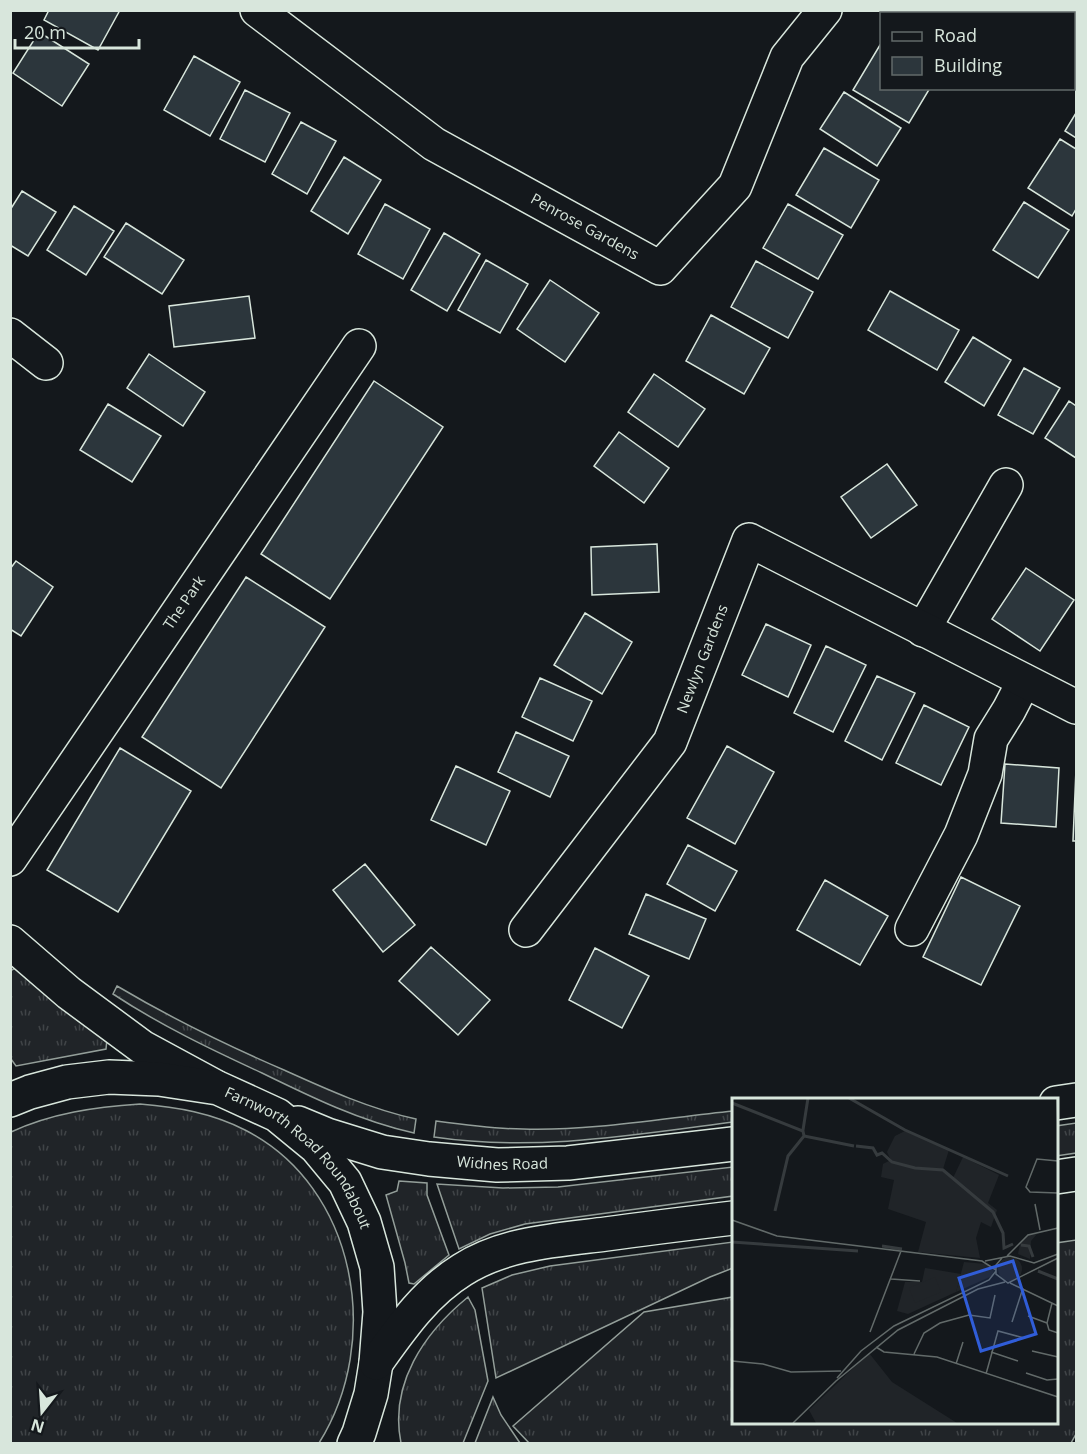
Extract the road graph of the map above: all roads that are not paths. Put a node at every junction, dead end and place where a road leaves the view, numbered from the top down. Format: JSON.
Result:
{"nodes":[{"id":1,"x":257,"y":10,"type":"edge"},
{"id":2,"x":825,"y":10,"type":"edge"},
{"id":3,"x":10,"y":335,"type":"edge"},
{"id":4,"x":359,"y":346,"type":"dead end"},
{"id":5,"x":46,"y":363,"type":"dead end"},
{"id":6,"x":1006,"y":485,"type":"dead end"},
{"id":7,"x":923,"y":630,"type":"junction"},
{"id":8,"x":1024,"y":681,"type":"junction"},
{"id":9,"x":1077,"y":707,"type":"edge"},
{"id":10,"x":10,"y":859,"type":"edge"},
{"id":11,"x":912,"y":929,"type":"dead end"},
{"id":12,"x":526,"y":930,"type":"dead end"},
{"id":13,"x":10,"y":942,"type":"edge"},
{"id":14,"x":218,"y":1088,"type":"junction"},
{"id":15,"x":10,"y":1100,"type":"edge"},
{"id":16,"x":1077,"y":1101,"type":"edge"},
{"id":17,"x":1057,"y":1103,"type":"edge"},
{"id":18,"x":277,"y":1115,"type":"junction"},
{"id":19,"x":732,"y":1143,"type":"edge"},
{"id":20,"x":1077,"y":1174,"type":"edge"},
{"id":21,"x":1057,"y":1177,"type":"edge"},
{"id":22,"x":732,"y":1218,"type":"edge"},
{"id":23,"x":374,"y":1379,"type":"junction"},
{"id":24,"x":354,"y":1443,"type":"edge"},
{"id":25,"x":376,"y":1443,"type":"edge"}],
"edges":[{"from":1,"to":2,"type":"street","name":"Penrose Gardens"},
{"from":3,"to":5,"type":"street"},
{"from":4,"to":10,"type":"street","name":"The Park"},
{"from":6,"to":7,"type":"street"},
{"from":7,"to":8,"type":"street","name":"Newlyn Gardens"},
{"from":7,"to":12,"type":"street","name":"Newlyn Gardens"},
{"from":8,"to":9,"type":"street","name":"Newlyn Gardens"},
{"from":8,"to":11,"type":"street"},
{"from":13,"to":14,"type":"street"},
{"from":14,"to":15,"type":"street","name":"Farnworth Road Roundabout"},
{"from":14,"to":18,"type":"street","name":"Farnworth Road Roundabout"},
{"from":16,"to":17,"type":"street"},
{"from":18,"to":19,"type":"street","name":"Widnes Road"},
{"from":18,"to":23,"type":"street","name":"Farnworth Road Roundabout"},
{"from":20,"to":21,"type":"street"},
{"from":22,"to":23,"type":"street"},
{"from":23,"to":24,"type":"street","name":"Farnworth Road Roundabout"},
{"from":23,"to":25,"type":"street"}]}
